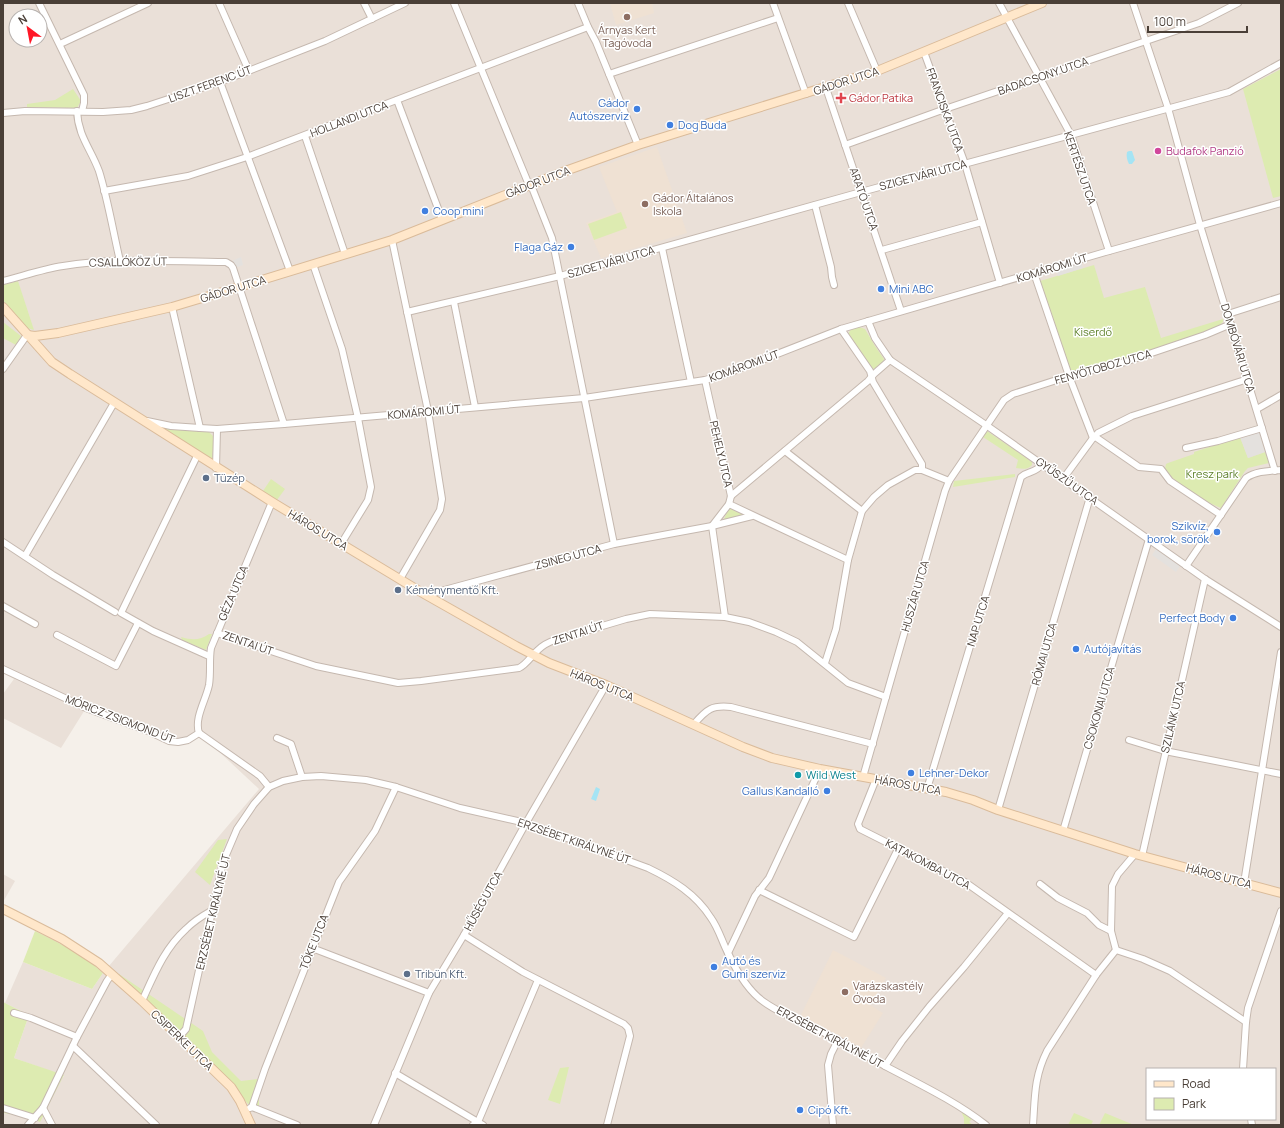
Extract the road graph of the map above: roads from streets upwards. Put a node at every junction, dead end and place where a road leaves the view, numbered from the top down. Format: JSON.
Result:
{"nodes":[{"id":1,"x":40,"y":3,"type":"edge"},
{"id":2,"x":148,"y":3,"type":"edge"},
{"id":3,"x":218,"y":3,"type":"edge"},
{"id":4,"x":364,"y":3,"type":"edge"},
{"id":5,"x":404,"y":3,"type":"edge"},
{"id":6,"x":454,"y":3,"type":"edge"},
{"id":7,"x":578,"y":3,"type":"edge"},
{"id":8,"x":773,"y":3,"type":"edge"},
{"id":9,"x":848,"y":3,"type":"edge"},
{"id":10,"x":999,"y":3,"type":"edge"},
{"id":11,"x":1042,"y":3,"type":"edge"},
{"id":12,"x":1133,"y":3,"type":"edge"},
{"id":13,"x":1238,"y":3,"type":"edge"},
{"id":14,"x":1008,"y":17,"type":"junction"},
{"id":15,"x":778,"y":18,"type":"junction"},
{"id":16,"x":372,"y":19,"type":"junction"},
{"id":17,"x":588,"y":27,"type":"junction"},
{"id":18,"x":1146,"y":41,"type":"junction"},
{"id":19,"x":60,"y":44,"type":"junction"},
{"id":20,"x":924,"y":52,"type":"junction"},
{"id":21,"x":1281,"y":63,"type":"edge"},
{"id":22,"x":481,"y":67,"type":"junction"},
{"id":23,"x":249,"y":71,"type":"junction"},
{"id":24,"x":877,"y":71,"type":"junction"},
{"id":25,"x":609,"y":74,"type":"junction"},
{"id":26,"x":1040,"y":77,"type":"junction"},
{"id":27,"x":220,"y":82,"type":"junction"},
{"id":28,"x":826,"y":88,"type":"junction"},
{"id":29,"x":806,"y":94,"type":"junction"},
{"id":30,"x":397,"y":100,"type":"junction"},
{"id":31,"x":1168,"y":108,"type":"junction"},
{"id":32,"x":945,"y":109,"type":"junction"},
{"id":33,"x":79,"y":111,"type":"junction"},
{"id":34,"x":3,"y":113,"type":"edge"},
{"id":35,"x":305,"y":136,"type":"junction"},
{"id":36,"x":1070,"y":136,"type":"junction"},
{"id":37,"x":638,"y":145,"type":"junction"},
{"id":38,"x":845,"y":145,"type":"junction"},
{"id":39,"x":247,"y":157,"type":"junction"},
{"id":40,"x":965,"y":164,"type":"junction"},
{"id":41,"x":530,"y":185,"type":"junction"},
{"id":42,"x":104,"y":191,"type":"junction"},
{"id":43,"x":861,"y":192,"type":"junction"},
{"id":44,"x":1281,"y":203,"type":"edge"},
{"id":45,"x":815,"y":205,"type":"junction"},
{"id":46,"x":442,"y":220,"type":"junction"},
{"id":47,"x":982,"y":222,"type":"junction"},
{"id":48,"x":1200,"y":226,"type":"junction"},
{"id":49,"x":392,"y":240,"type":"junction"},
{"id":50,"x":662,"y":248,"type":"junction"},
{"id":51,"x":882,"y":250,"type":"junction"},
{"id":52,"x":1109,"y":251,"type":"junction"},
{"id":53,"x":345,"y":254,"type":"junction"},
{"id":54,"x":120,"y":261,"type":"junction"},
{"id":55,"x":313,"y":264,"type":"junction"},
{"id":56,"x":290,"y":271,"type":"junction"},
{"id":57,"x":1034,"y":273,"type":"junction"},
{"id":58,"x":560,"y":276,"type":"junction"},
{"id":59,"x":3,"y":281,"type":"edge"},
{"id":60,"x":1000,"y":283,"type":"junction"},
{"id":61,"x":834,"y":285,"type":"dead end"},
{"id":62,"x":239,"y":287,"type":"junction"},
{"id":63,"x":1281,"y":297,"type":"edge"},
{"id":64,"x":454,"y":302,"type":"junction"},
{"id":65,"x":3,"y":307,"type":"edge"},
{"id":66,"x":172,"y":307,"type":"junction"},
{"id":67,"x":901,"y":311,"type":"junction"},
{"id":68,"x":407,"y":312,"type":"junction"},
{"id":69,"x":1228,"y":314,"type":"junction"},
{"id":70,"x":868,"y":321,"type":"junction"},
{"id":71,"x":1231,"y":324,"type":"junction"},
{"id":72,"x":841,"y":329,"type":"junction"},
{"id":73,"x":27,"y":335,"type":"junction"},
{"id":74,"x":890,"y":360,"type":"junction"},
{"id":75,"x":3,"y":369,"type":"edge"},
{"id":76,"x":1069,"y":376,"type":"junction"},
{"id":77,"x":871,"y":377,"type":"junction"},
{"id":78,"x":1248,"y":379,"type":"junction"},
{"id":79,"x":705,"y":380,"type":"junction"},
{"id":80,"x":691,"y":382,"type":"junction"},
{"id":81,"x":1281,"y":395,"type":"edge"},
{"id":82,"x":584,"y":398,"type":"junction"},
{"id":83,"x":114,"y":403,"type":"junction"},
{"id":84,"x":475,"y":407,"type":"junction"},
{"id":85,"x":1257,"y":409,"type":"junction"},
{"id":86,"x":428,"y":411,"type":"junction"},
{"id":87,"x":358,"y":418,"type":"junction"},
{"id":88,"x":140,"y":420,"type":"junction"},
{"id":89,"x":284,"y":424,"type":"junction"},
{"id":90,"x":986,"y":425,"type":"junction"},
{"id":91,"x":200,"y":428,"type":"junction"},
{"id":92,"x":1262,"y":428,"type":"junction"},
{"id":93,"x":218,"y":429,"type":"junction"},
{"id":94,"x":1094,"y":437,"type":"junction"},
{"id":95,"x":1186,"y":448,"type":"dead end"},
{"id":96,"x":785,"y":451,"type":"junction"},
{"id":97,"x":197,"y":456,"type":"junction"},
{"id":98,"x":1042,"y":464,"type":"junction"},
{"id":99,"x":216,"y":468,"type":"junction"},
{"id":100,"x":922,"y":470,"type":"junction"},
{"id":101,"x":1278,"y":471,"type":"edge"},
{"id":102,"x":1063,"y":479,"type":"junction"},
{"id":103,"x":949,"y":481,"type":"junction"},
{"id":104,"x":731,"y":496,"type":"junction"},
{"id":105,"x":1090,"y":497,"type":"junction"},
{"id":106,"x":272,"y":502,"type":"junction"},
{"id":107,"x":729,"y":504,"type":"junction"},
{"id":108,"x":862,"y":512,"type":"junction"},
{"id":109,"x":1221,"y":515,"type":"junction"},
{"id":110,"x":752,"y":516,"type":"junction"},
{"id":111,"x":712,"y":526,"type":"junction"},
{"id":112,"x":1149,"y":539,"type":"junction"},
{"id":113,"x":3,"y":542,"type":"edge"},
{"id":114,"x":340,"y":544,"type":"junction"},
{"id":115,"x":614,"y":544,"type":"junction"},
{"id":116,"x":25,"y":556,"type":"junction"},
{"id":117,"x":848,"y":560,"type":"junction"},
{"id":118,"x":1186,"y":566,"type":"junction"},
{"id":119,"x":400,"y":579,"type":"junction"},
{"id":120,"x":1205,"y":579,"type":"junction"},
{"id":121,"x":426,"y":595,"type":"junction"},
{"id":122,"x":3,"y":606,"type":"edge"},
{"id":123,"x":118,"y":612,"type":"junction"},
{"id":124,"x":725,"y":617,"type":"junction"},
{"id":125,"x":138,"y":623,"type":"junction"},
{"id":126,"x":34,"y":624,"type":"dead end"},
{"id":127,"x":1280,"y":625,"type":"edge"},
{"id":128,"x":217,"y":633,"type":"junction"},
{"id":129,"x":57,"y":635,"type":"dead end"},
{"id":130,"x":1281,"y":652,"type":"edge"},
{"id":131,"x":533,"y":655,"type":"junction"},
{"id":132,"x":209,"y":656,"type":"junction"},
{"id":133,"x":824,"y":663,"type":"junction"},
{"id":134,"x":3,"y":669,"type":"edge"},
{"id":135,"x":606,"y":685,"type":"junction"},
{"id":136,"x":886,"y":697,"type":"junction"},
{"id":137,"x":694,"y":724,"type":"junction"},
{"id":138,"x":200,"y":733,"type":"junction"},
{"id":139,"x":277,"y":738,"type":"dead end"},
{"id":140,"x":1130,"y":740,"type":"dead end"},
{"id":141,"x":873,"y":744,"type":"junction"},
{"id":142,"x":1165,"y":751,"type":"junction"},
{"id":143,"x":820,"y":769,"type":"junction"},
{"id":144,"x":1262,"y":771,"type":"junction"},
{"id":145,"x":1281,"y":774,"type":"edge"},
{"id":146,"x":302,"y":777,"type":"junction"},
{"id":147,"x":863,"y":777,"type":"junction"},
{"id":148,"x":876,"y":779,"type":"junction"},
{"id":149,"x":269,"y":787,"type":"junction"},
{"id":150,"x":396,"y":787,"type":"junction"},
{"id":151,"x":927,"y":789,"type":"junction"},
{"id":152,"x":998,"y":810,"type":"junction"},
{"id":153,"x":526,"y":822,"type":"junction"},
{"id":154,"x":1063,"y":830,"type":"junction"},
{"id":155,"x":898,"y":849,"type":"junction"},
{"id":156,"x":1138,"y":855,"type":"junction"},
{"id":157,"x":1244,"y":883,"type":"junction"},
{"id":158,"x":1040,"y":884,"type":"dead end"},
{"id":159,"x":759,"y":890,"type":"junction"},
{"id":160,"x":1281,"y":893,"type":"edge"},
{"id":161,"x":3,"y":909,"type":"edge"},
{"id":162,"x":211,"y":911,"type":"junction"},
{"id":163,"x":1281,"y":911,"type":"edge"},
{"id":164,"x":1008,"y":913,"type":"junction"},
{"id":165,"x":1111,"y":931,"type":"junction"},
{"id":166,"x":464,"y":935,"type":"junction"},
{"id":167,"x":312,"y":948,"type":"junction"},
{"id":168,"x":1116,"y":950,"type":"junction"},
{"id":169,"x":728,"y":953,"type":"junction"},
{"id":170,"x":112,"y":974,"type":"junction"},
{"id":171,"x":1096,"y":975,"type":"junction"},
{"id":172,"x":538,"y":980,"type":"junction"},
{"id":173,"x":429,"y":994,"type":"junction"},
{"id":174,"x":142,"y":1002,"type":"junction"},
{"id":175,"x":14,"y":1013,"type":"dead end"},
{"id":176,"x":1246,"y":1022,"type":"junction"},
{"id":177,"x":77,"y":1037,"type":"junction"},
{"id":178,"x":179,"y":1037,"type":"junction"},
{"id":179,"x":838,"y":1040,"type":"junction"},
{"id":180,"x":72,"y":1046,"type":"junction"},
{"id":181,"x":885,"y":1066,"type":"junction"},
{"id":182,"x":1243,"y":1068,"type":"edge"},
{"id":183,"x":395,"y":1073,"type":"junction"},
{"id":184,"x":3,"y":1108,"type":"edge"},
{"id":185,"x":43,"y":1108,"type":"junction"},
{"id":186,"x":249,"y":1109,"type":"junction"},
{"id":187,"x":35,"y":1118,"type":"junction"},
{"id":188,"x":478,"y":1124,"type":"edge"},
{"id":189,"x":28,"y":1125,"type":"edge"},
{"id":190,"x":52,"y":1125,"type":"edge"},
{"id":191,"x":156,"y":1125,"type":"edge"},
{"id":192,"x":251,"y":1125,"type":"edge"},
{"id":193,"x":297,"y":1125,"type":"edge"},
{"id":194,"x":374,"y":1125,"type":"edge"},
{"id":195,"x":607,"y":1125,"type":"edge"},
{"id":196,"x":833,"y":1125,"type":"edge"},
{"id":197,"x":986,"y":1125,"type":"edge"},
{"id":198,"x":1033,"y":1125,"type":"edge"}],
"edges":[{"from":1,"to":19,"type":"street"},
{"from":2,"to":19,"type":"street"},
{"from":3,"to":23,"type":"street"},
{"from":4,"to":16,"type":"street"},
{"from":5,"to":16,"type":"street","name":"LISZT FERENC ÚT"},
{"from":6,"to":22,"type":"street"},
{"from":7,"to":17,"type":"street"},
{"from":8,"to":15,"type":"street"},
{"from":9,"to":24,"type":"street"},
{"from":10,"to":14,"type":"street","name":"KERTÉSZ UTCA"},
{"from":11,"to":14,"type":"street","name":"GÁDOR UTCA"},
{"from":12,"to":18,"type":"street","name":"DOMBÓVÁRI UTCA"},
{"from":13,"to":18,"type":"street","name":"BADACSONY UTCA"},
{"from":14,"to":20,"type":"street","name":"GÁDOR UTCA"},
{"from":14,"to":26,"type":"street","name":"KERTÉSZ UTCA"},
{"from":15,"to":25,"type":"street"},
{"from":15,"to":29,"type":"street"},
{"from":16,"to":23,"type":"street","name":"LISZT FERENC ÚT"},
{"from":17,"to":22,"type":"street","name":"HOLLANDI UTCA"},
{"from":17,"to":25,"type":"street"},
{"from":18,"to":26,"type":"street","name":"BADACSONY UTCA"},
{"from":18,"to":31,"type":"street","name":"DOMBÓVÁRI UTCA"},
{"from":19,"to":33,"type":"street"},
{"from":20,"to":24,"type":"street","name":"GÁDOR UTCA"},
{"from":20,"to":32,"type":"street","name":"FRANCISKA UTCA"},
{"from":21,"to":31,"type":"street","name":"SZIGETVÁRI UTCA"},
{"from":22,"to":30,"type":"street","name":"HOLLANDI UTCA"},
{"from":22,"to":41,"type":"street"},
{"from":23,"to":27,"type":"street","name":"LISZT FERENC ÚT"},
{"from":24,"to":28,"type":"street","name":"GÁDOR UTCA"},
{"from":25,"to":37,"type":"street"},
{"from":26,"to":32,"type":"street","name":"BADACSONY UTCA"},
{"from":26,"to":36,"type":"street","name":"KERTÉSZ UTCA"},
{"from":27,"to":33,"type":"street","name":"LISZT FERENC ÚT"},
{"from":27,"to":39,"type":"street"},
{"from":28,"to":29,"type":"street","name":"GÁDOR UTCA"},
{"from":28,"to":38,"type":"street","name":"ARATÓ UTCA"},
{"from":29,"to":37,"type":"street","name":"GÁDOR UTCA"},
{"from":30,"to":35,"type":"street","name":"HOLLANDI UTCA"},
{"from":30,"to":46,"type":"street"},
{"from":31,"to":36,"type":"street","name":"SZIGETVÁRI UTCA"},
{"from":31,"to":48,"type":"street","name":"DOMBÓVÁRI UTCA"},
{"from":32,"to":38,"type":"street","name":"BADACSONY UTCA"},
{"from":32,"to":40,"type":"street","name":"FRANCISKA UTCA"},
{"from":33,"to":34,"type":"street","name":"LISZT FERENC ÚT"},
{"from":33,"to":42,"type":"street"},
{"from":35,"to":39,"type":"street","name":"HOLLANDI UTCA"},
{"from":35,"to":53,"type":"street"},
{"from":36,"to":40,"type":"street","name":"SZIGETVÁRI UTCA"},
{"from":36,"to":52,"type":"street","name":"KERTÉSZ UTCA"},
{"from":37,"to":41,"type":"street","name":"GÁDOR UTCA"},
{"from":38,"to":43,"type":"street","name":"ARATÓ UTCA"},
{"from":39,"to":42,"type":"street","name":"HOLLANDI UTCA"},
{"from":39,"to":56,"type":"street"},
{"from":40,"to":43,"type":"street","name":"SZIGETVÁRI UTCA"},
{"from":40,"to":47,"type":"street","name":"FRANCISKA UTCA"},
{"from":41,"to":46,"type":"street","name":"GÁDOR UTCA"},
{"from":41,"to":58,"type":"street"},
{"from":42,"to":54,"type":"street"},
{"from":43,"to":45,"type":"street","name":"SZIGETVÁRI UTCA"},
{"from":43,"to":51,"type":"street","name":"ARATÓ UTCA"},
{"from":44,"to":48,"type":"street","name":"KOMÁROMI ÚT"},
{"from":45,"to":50,"type":"street","name":"SZIGETVÁRI UTCA"},
{"from":45,"to":61,"type":"street"},
{"from":46,"to":49,"type":"street","name":"GÁDOR UTCA"},
{"from":47,"to":51,"type":"street"},
{"from":47,"to":60,"type":"street","name":"FRANCISKA UTCA"},
{"from":48,"to":52,"type":"street","name":"KOMÁROMI ÚT"},
{"from":48,"to":69,"type":"street","name":"DOMBÓVÁRI UTCA"},
{"from":49,"to":53,"type":"street","name":"GÁDOR UTCA"},
{"from":49,"to":68,"type":"street"},
{"from":50,"to":58,"type":"street","name":"SZIGETVÁRI UTCA"},
{"from":50,"to":80,"type":"street"},
{"from":51,"to":67,"type":"street","name":"ARATÓ UTCA"},
{"from":52,"to":57,"type":"street","name":"KOMÁROMI ÚT"},
{"from":53,"to":55,"type":"street","name":"GÁDOR UTCA"},
{"from":54,"to":59,"type":"street","name":"CSALLÓKÖZ ÚT"},
{"from":54,"to":62,"type":"street","name":"CSALLÓKÖZ ÚT"},
{"from":55,"to":56,"type":"street","name":"GÁDOR UTCA"},
{"from":55,"to":87,"type":"street"},
{"from":56,"to":62,"type":"street","name":"GÁDOR UTCA"},
{"from":57,"to":60,"type":"street","name":"KOMÁROMI ÚT"},
{"from":57,"to":76,"type":"street"},
{"from":58,"to":64,"type":"street","name":"SZIGETVÁRI UTCA"},
{"from":58,"to":82,"type":"street"},
{"from":60,"to":67,"type":"street","name":"KOMÁROMI ÚT"},
{"from":62,"to":66,"type":"street","name":"GÁDOR UTCA"},
{"from":62,"to":89,"type":"street","name":"CSALLÓKÖZ ÚT"},
{"from":63,"to":69,"type":"street"},
{"from":64,"to":68,"type":"street","name":"SZIGETVÁRI UTCA"},
{"from":64,"to":84,"type":"street"},
{"from":65,"to":73,"type":"street","name":"HÁROS UTCA"},
{"from":66,"to":73,"type":"street","name":"GÁDOR UTCA"},
{"from":66,"to":91,"type":"street"},
{"from":67,"to":70,"type":"street","name":"KOMÁROMI ÚT"},
{"from":68,"to":86,"type":"street"},
{"from":69,"to":71,"type":"street","name":"DOMBÓVÁRI UTCA"},
{"from":70,"to":72,"type":"street","name":"KOMÁROMI ÚT"},
{"from":70,"to":74,"type":"street","name":"GYŰSZŰ UTCA"},
{"from":71,"to":76,"type":"street","name":"FENYŐTOBOZ UTCA"},
{"from":71,"to":78,"type":"street","name":"DOMBÓVÁRI UTCA"},
{"from":72,"to":77,"type":"street"},
{"from":72,"to":79,"type":"street","name":"KOMÁROMI ÚT"},
{"from":73,"to":75,"type":"street"},
{"from":73,"to":83,"type":"street","name":"HÁROS UTCA"},
{"from":74,"to":77,"type":"street"},
{"from":74,"to":90,"type":"street","name":"GYŰSZŰ UTCA"},
{"from":76,"to":90,"type":"street","name":"FENYŐTOBOZ UTCA"},
{"from":76,"to":94,"type":"street"},
{"from":77,"to":96,"type":"street"},
{"from":77,"to":100,"type":"street"},
{"from":78,"to":85,"type":"street","name":"DOMBÓVÁRI UTCA"},
{"from":78,"to":94,"type":"street"},
{"from":79,"to":80,"type":"street","name":"KOMÁROMI ÚT"},
{"from":79,"to":104,"type":"street","name":"PEHELY UTCA"},
{"from":80,"to":82,"type":"street","name":"KOMÁROMI ÚT"},
{"from":81,"to":85,"type":"street"},
{"from":82,"to":84,"type":"street","name":"KOMÁROMI ÚT"},
{"from":82,"to":115,"type":"street"},
{"from":83,"to":88,"type":"street","name":"HÁROS UTCA"},
{"from":83,"to":116,"type":"street"},
{"from":84,"to":86,"type":"street","name":"KOMÁROMI ÚT"},
{"from":85,"to":92,"type":"street","name":"DOMBÓVÁRI UTCA"},
{"from":86,"to":87,"type":"street","name":"KOMÁROMI ÚT"},
{"from":86,"to":119,"type":"street"},
{"from":87,"to":89,"type":"street","name":"KOMÁROMI ÚT"},
{"from":87,"to":114,"type":"street"},
{"from":88,"to":91,"type":"street","name":"KOMÁROMI ÚT"},
{"from":88,"to":97,"type":"street","name":"HÁROS UTCA"},
{"from":89,"to":93,"type":"street","name":"KOMÁROMI ÚT"},
{"from":90,"to":98,"type":"street","name":"GYŰSZŰ UTCA"},
{"from":90,"to":103,"type":"street","name":"HUSZÁR UTCA"},
{"from":91,"to":93,"type":"street","name":"KOMÁROMI ÚT"},
{"from":92,"to":95,"type":"street"},
{"from":92,"to":101,"type":"street","name":"DOMBÓVÁRI UTCA"},
{"from":93,"to":99,"type":"street"},
{"from":94,"to":102,"type":"street"},
{"from":94,"to":109,"type":"street"},
{"from":96,"to":104,"type":"street"},
{"from":96,"to":108,"type":"street"},
{"from":97,"to":99,"type":"street","name":"HÁROS UTCA"},
{"from":97,"to":123,"type":"street"},
{"from":98,"to":102,"type":"street","name":"GYŰSZŰ UTCA"},
{"from":98,"to":151,"type":"street","name":"NAP UTCA"},
{"from":99,"to":106,"type":"street","name":"HÁROS UTCA"},
{"from":100,"to":103,"type":"street"},
{"from":100,"to":108,"type":"street"},
{"from":101,"to":109,"type":"street"},
{"from":102,"to":105,"type":"street","name":"GYŰSZŰ UTCA"},
{"from":103,"to":136,"type":"street","name":"HUSZÁR UTCA"},
{"from":104,"to":107,"type":"street","name":"PEHELY UTCA"},
{"from":105,"to":112,"type":"street","name":"GYŰSZŰ UTCA"},
{"from":105,"to":152,"type":"street","name":"RÓMAI UTCA"},
{"from":106,"to":114,"type":"street","name":"HÁROS UTCA"},
{"from":106,"to":128,"type":"street","name":"GÉZA UTCA"},
{"from":107,"to":110,"type":"street"},
{"from":107,"to":111,"type":"street","name":"PEHELY UTCA"},
{"from":108,"to":117,"type":"street"},
{"from":109,"to":118,"type":"street"},
{"from":110,"to":111,"type":"street","name":"ZSINEG UTCA"},
{"from":110,"to":117,"type":"street"},
{"from":111,"to":115,"type":"street","name":"ZSINEG UTCA"},
{"from":111,"to":124,"type":"street"},
{"from":112,"to":118,"type":"street","name":"GYŰSZŰ UTCA"},
{"from":112,"to":154,"type":"street","name":"CSOKONAI UTCA"},
{"from":113,"to":116,"type":"street"},
{"from":114,"to":119,"type":"street","name":"HÁROS UTCA"},
{"from":115,"to":121,"type":"street","name":"ZSINEG UTCA"},
{"from":116,"to":123,"type":"street"},
{"from":117,"to":133,"type":"street"},
{"from":118,"to":120,"type":"street","name":"GYŰSZŰ UTCA"},
{"from":119,"to":121,"type":"street","name":"HÁROS UTCA"},
{"from":120,"to":127,"type":"street","name":"GYŰSZŰ UTCA"},
{"from":120,"to":142,"type":"street","name":"SZILÁNK UTCA"},
{"from":121,"to":131,"type":"street","name":"HÁROS UTCA"},
{"from":122,"to":126,"type":"street"},
{"from":123,"to":125,"type":"street"},
{"from":124,"to":131,"type":"street","name":"ZENTAI ÚT"},
{"from":124,"to":133,"type":"street","name":"ZENTAI ÚT"},
{"from":125,"to":129,"type":"street"},
{"from":125,"to":132,"type":"street"},
{"from":128,"to":131,"type":"street","name":"ZENTAI ÚT"},
{"from":128,"to":132,"type":"street","name":"GÉZA UTCA"},
{"from":130,"to":144,"type":"street"},
{"from":131,"to":135,"type":"street","name":"HÁROS UTCA"},
{"from":132,"to":138,"type":"street","name":"GÉZA UTCA"},
{"from":133,"to":136,"type":"street","name":"ZENTAI ÚT"},
{"from":134,"to":138,"type":"street","name":"MÓRICZ ZSIGMOND ÚT"},
{"from":135,"to":137,"type":"street","name":"HÁROS UTCA"},
{"from":135,"to":153,"type":"street","name":"HŰSÉG UTCA"},
{"from":136,"to":141,"type":"street","name":"HUSZÁR UTCA"},
{"from":137,"to":141,"type":"street"},
{"from":137,"to":143,"type":"street","name":"HÁROS UTCA"},
{"from":138,"to":149,"type":"street"},
{"from":139,"to":146,"type":"street"},
{"from":140,"to":142,"type":"street"},
{"from":141,"to":147,"type":"street","name":"HUSZÁR UTCA"},
{"from":142,"to":144,"type":"street"},
{"from":142,"to":156,"type":"street","name":"SZILÁNK UTCA"},
{"from":143,"to":147,"type":"street","name":"HÁROS UTCA"},
{"from":143,"to":159,"type":"street"},
{"from":144,"to":145,"type":"street"},
{"from":144,"to":157,"type":"street"},
{"from":146,"to":149,"type":"street","name":"ERZSÉBET KIRÁLYNÉ ÚT"},
{"from":146,"to":150,"type":"street","name":"ERZSÉBET KIRÁLYNÉ ÚT"},
{"from":147,"to":148,"type":"street","name":"HÁROS UTCA"},
{"from":148,"to":151,"type":"street","name":"HÁROS UTCA"},
{"from":148,"to":155,"type":"street","name":"KATAKOMBA UTCA"},
{"from":149,"to":162,"type":"street","name":"ERZSÉBET KIRÁLYNÉ ÚT"},
{"from":150,"to":153,"type":"street","name":"ERZSÉBET KIRÁLYNÉ ÚT"},
{"from":150,"to":167,"type":"street","name":"TŐKE UTCA"},
{"from":151,"to":152,"type":"street","name":"HÁROS UTCA"},
{"from":152,"to":154,"type":"street","name":"HÁROS UTCA"},
{"from":153,"to":166,"type":"street","name":"HŰSÉG UTCA"},
{"from":153,"to":169,"type":"street","name":"ERZSÉBET KIRÁLYNÉ ÚT"},
{"from":154,"to":156,"type":"street","name":"HÁROS UTCA"},
{"from":155,"to":159,"type":"street"},
{"from":155,"to":164,"type":"street","name":"KATAKOMBA UTCA"},
{"from":156,"to":157,"type":"street","name":"HÁROS UTCA"},
{"from":156,"to":165,"type":"street"},
{"from":157,"to":160,"type":"street","name":"HÁROS UTCA"},
{"from":158,"to":165,"type":"street"},
{"from":159,"to":169,"type":"street"},
{"from":161,"to":170,"type":"street","name":"CSIPERKE UTCA"},
{"from":162,"to":174,"type":"street"},
{"from":162,"to":178,"type":"street","name":"ERZSÉBET KIRÁLYNÉ ÚT"},
{"from":163,"to":176,"type":"street"},
{"from":164,"to":171,"type":"street","name":"KATAKOMBA UTCA"},
{"from":164,"to":181,"type":"street"},
{"from":165,"to":168,"type":"street"},
{"from":166,"to":172,"type":"street"},
{"from":166,"to":173,"type":"street","name":"HŰSÉG UTCA"},
{"from":167,"to":173,"type":"street"},
{"from":167,"to":186,"type":"street","name":"TŐKE UTCA"},
{"from":168,"to":171,"type":"street"},
{"from":168,"to":176,"type":"street"},
{"from":169,"to":179,"type":"street","name":"ERZSÉBET KIRÁLYNÉ ÚT"},
{"from":170,"to":174,"type":"street","name":"CSIPERKE UTCA"},
{"from":170,"to":177,"type":"street"},
{"from":171,"to":198,"type":"street"},
{"from":172,"to":188,"type":"street"},
{"from":172,"to":195,"type":"street"},
{"from":173,"to":183,"type":"street","name":"HŰSÉG UTCA"},
{"from":174,"to":178,"type":"street","name":"CSIPERKE UTCA"},
{"from":175,"to":177,"type":"street"},
{"from":176,"to":182,"type":"street"},
{"from":177,"to":180,"type":"street"},
{"from":178,"to":186,"type":"street","name":"CSIPERKE UTCA"},
{"from":179,"to":181,"type":"street","name":"ERZSÉBET KIRÁLYNÉ ÚT"},
{"from":179,"to":196,"type":"street"},
{"from":180,"to":185,"type":"street"},
{"from":180,"to":191,"type":"street"},
{"from":181,"to":197,"type":"street","name":"ERZSÉBET KIRÁLYNÉ ÚT"},
{"from":183,"to":188,"type":"street"},
{"from":183,"to":194,"type":"street","name":"HŰSÉG UTCA"},
{"from":184,"to":187,"type":"street"},
{"from":185,"to":187,"type":"street"},
{"from":185,"to":190,"type":"street"},
{"from":186,"to":192,"type":"street","name":"CSIPERKE UTCA"},
{"from":186,"to":193,"type":"street"},
{"from":187,"to":189,"type":"street"}]}
